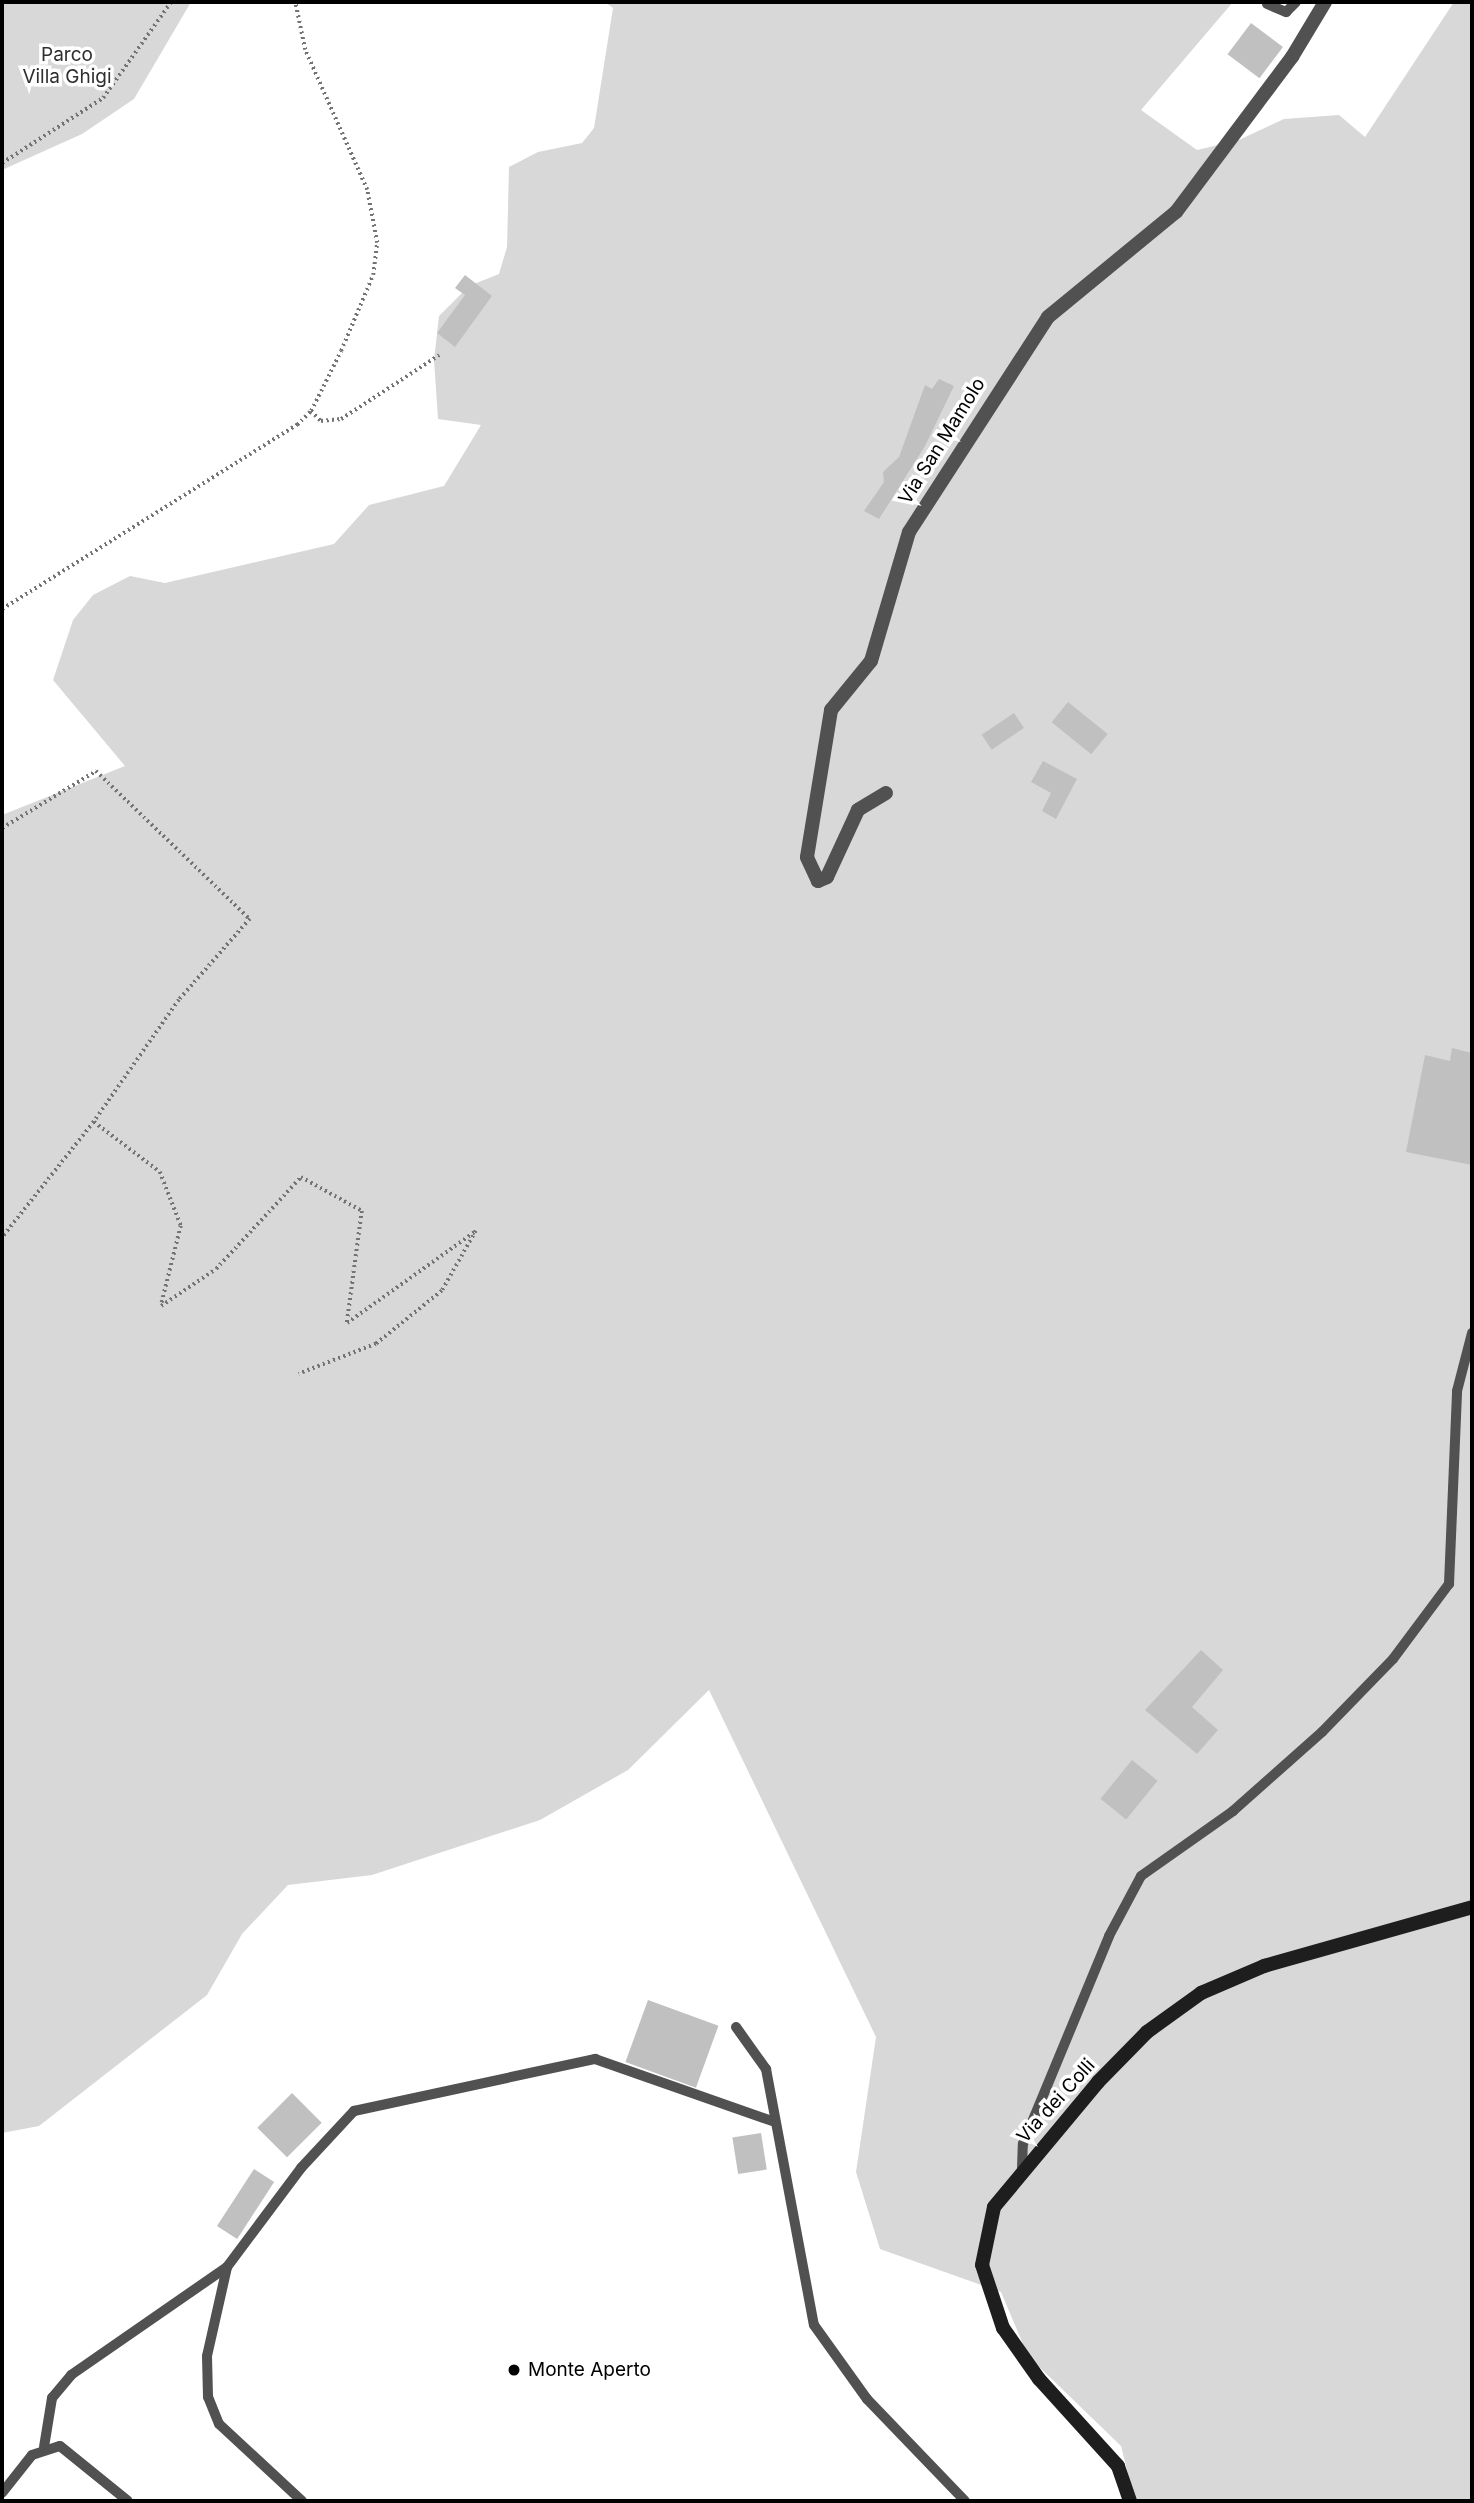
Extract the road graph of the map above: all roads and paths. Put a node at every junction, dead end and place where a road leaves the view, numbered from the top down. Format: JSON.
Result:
{"nodes":[{"id":1,"x":171,"y":2,"type":"edge"},
{"id":2,"x":295,"y":2,"type":"edge"},
{"id":3,"x":1296,"y":2,"type":"edge"},
{"id":4,"x":1325,"y":2,"type":"edge"},
{"id":5,"x":1267,"y":4,"type":"dead end"},
{"id":6,"x":2,"y":163,"type":"edge"},
{"id":7,"x":439,"y":355,"type":"dead end"},
{"id":8,"x":312,"y":411,"type":"junction"},
{"id":9,"x":2,"y":609,"type":"edge"},
{"id":10,"x":886,"y":793,"type":"dead end"},
{"id":11,"x":2,"y":828,"type":"edge"},
{"id":12,"x":94,"y":1122,"type":"junction"},
{"id":13,"x":2,"y":1238,"type":"edge"},
{"id":14,"x":1472,"y":1333,"type":"edge"},
{"id":15,"x":299,"y":1374,"type":"dead end"},
{"id":16,"x":1472,"y":1907,"type":"edge"},
{"id":17,"x":736,"y":2027,"type":"dead end"},
{"id":18,"x":772,"y":2121,"type":"junction"},
{"id":19,"x":1022,"y":2168,"type":"junction"},
{"id":20,"x":227,"y":2267,"type":"junction"},
{"id":21,"x":44,"y":2447,"type":"junction"},
{"id":22,"x":2,"y":2493,"type":"edge"},
{"id":23,"x":128,"y":2501,"type":"edge"},
{"id":24,"x":302,"y":2501,"type":"edge"},
{"id":25,"x":965,"y":2501,"type":"edge"},
{"id":26,"x":1130,"y":2501,"type":"edge"}],
"edges":[{"from":1,"to":6,"type":"path"},
{"from":2,"to":8,"type":"path"},
{"from":3,"to":5,"type":"lane"},
{"from":4,"to":10,"type":"street","name":"Via San Mamolo"},
{"from":7,"to":8,"type":"path"},
{"from":8,"to":9,"type":"path"},
{"from":11,"to":12,"type":"path"},
{"from":12,"to":13,"type":"path"},
{"from":12,"to":15,"type":"path"},
{"from":14,"to":19,"type":"lane"},
{"from":16,"to":19,"type":"main road","name":"Via dei Colli"},
{"from":17,"to":18,"type":"lane"},
{"from":18,"to":20,"type":"lane"},
{"from":18,"to":25,"type":"lane"},
{"from":19,"to":26,"type":"main road","name":"Via dei Colli"},
{"from":20,"to":21,"type":"lane"},
{"from":20,"to":24,"type":"lane"},
{"from":21,"to":22,"type":"lane"},
{"from":21,"to":23,"type":"lane"}]}
